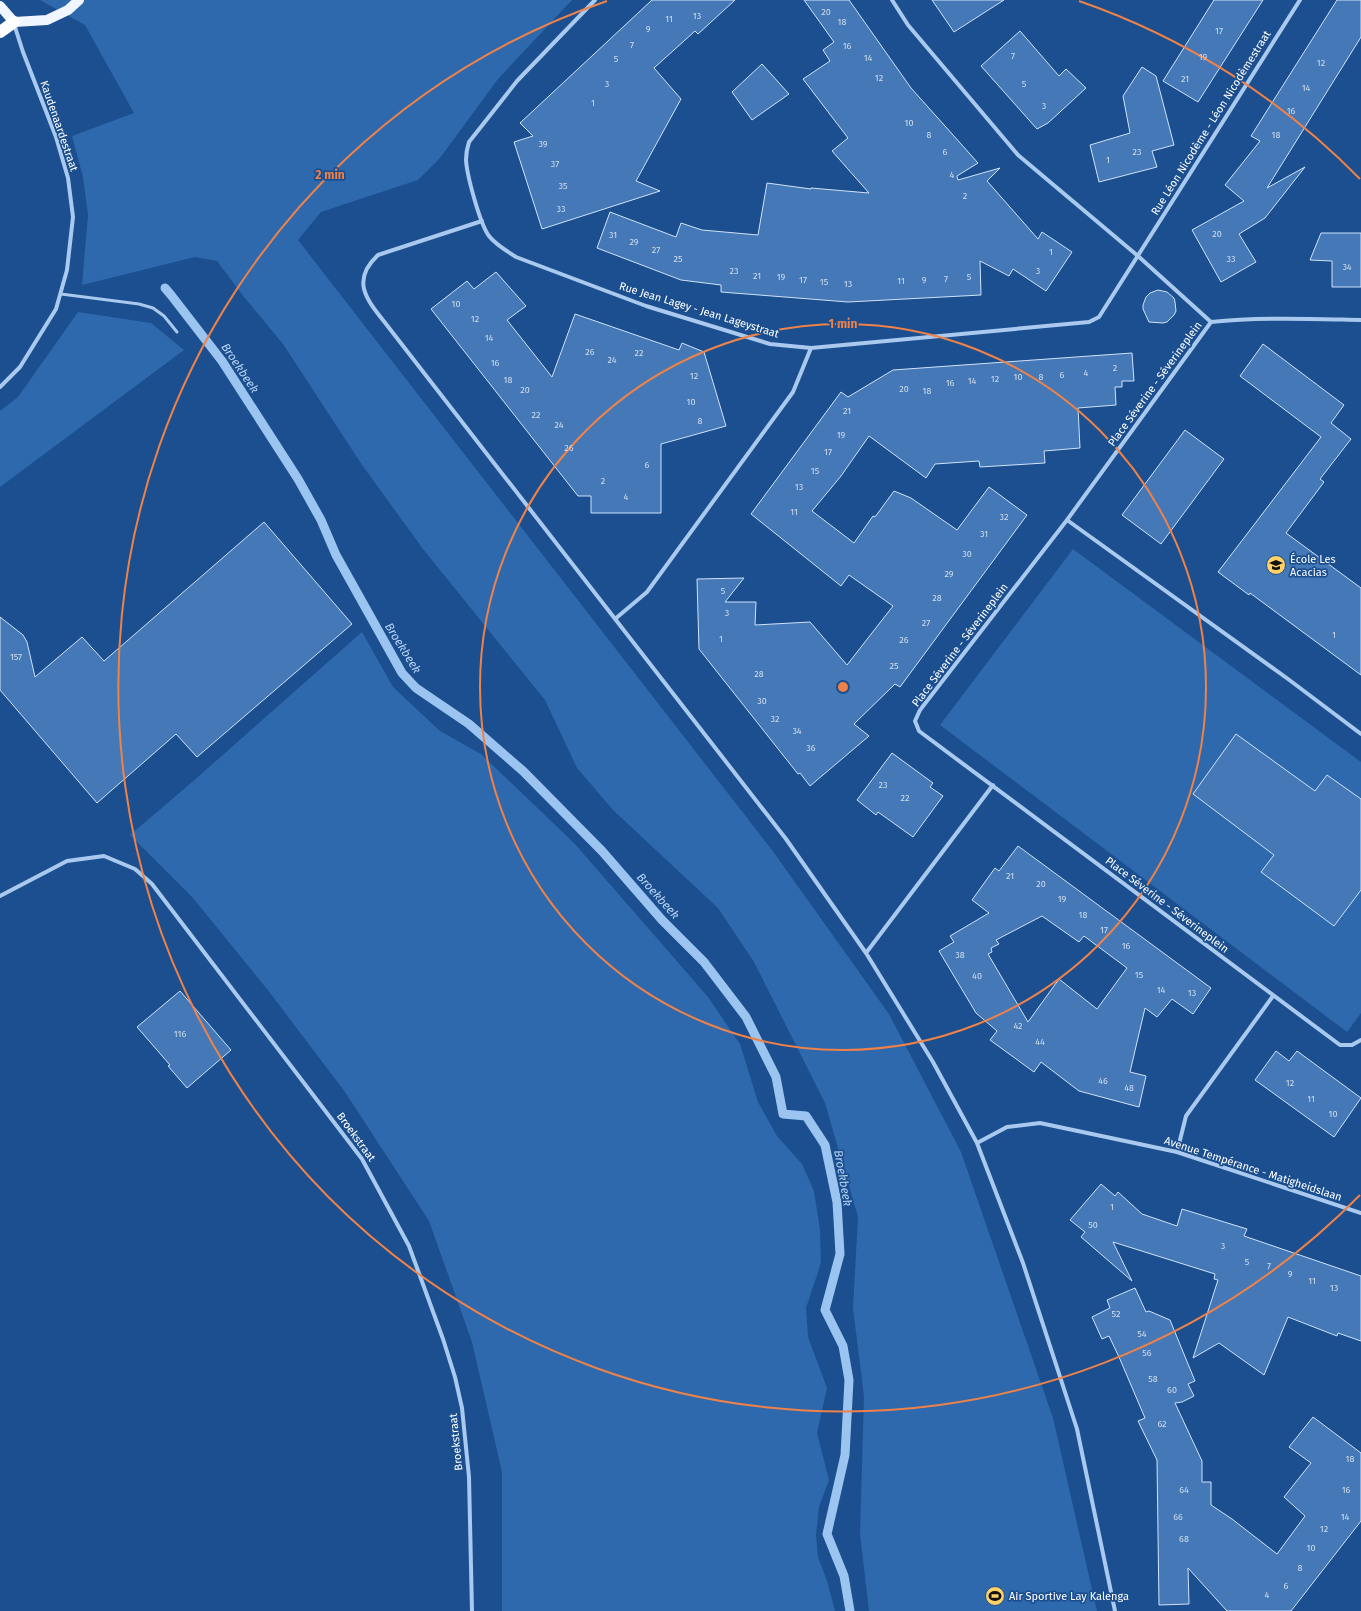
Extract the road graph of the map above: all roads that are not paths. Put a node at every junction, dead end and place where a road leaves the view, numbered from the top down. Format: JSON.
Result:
{"nodes":[{"id":1,"x":79,"y":0,"type":"edge"},
{"id":2,"x":595,"y":0,"type":"edge"},
{"id":3,"x":892,"y":0,"type":"edge"},
{"id":4,"x":1300,"y":0,"type":"edge"},
{"id":5,"x":0,"y":6,"type":"edge"},
{"id":6,"x":14,"y":22,"type":"junction"},
{"id":7,"x":0,"y":32,"type":"edge"},
{"id":8,"x":482,"y":221,"type":"junction"},
{"id":9,"x":1138,"y":256,"type":"junction"},
{"id":10,"x":61,"y":294,"type":"junction"},
{"id":11,"x":1361,"y":320,"type":"edge"},
{"id":12,"x":1211,"y":322,"type":"junction"},
{"id":13,"x":177,"y":332,"type":"dead end"},
{"id":14,"x":811,"y":348,"type":"junction"},
{"id":15,"x":0,"y":387,"type":"edge"},
{"id":16,"x":1067,"y":520,"type":"junction"},
{"id":17,"x":616,"y":619,"type":"junction"},
{"id":18,"x":1361,"y":734,"type":"edge"},
{"id":19,"x":993,"y":785,"type":"junction"},
{"id":20,"x":0,"y":896,"type":"edge"},
{"id":21,"x":866,"y":953,"type":"junction"},
{"id":22,"x":1273,"y":996,"type":"junction"},
{"id":23,"x":1361,"y":1040,"type":"edge"},
{"id":24,"x":977,"y":1143,"type":"junction"},
{"id":25,"x":1177,"y":1152,"type":"junction"},
{"id":26,"x":1361,"y":1213,"type":"edge"},
{"id":27,"x":472,"y":1611,"type":"edge"},
{"id":28,"x":1115,"y":1611,"type":"edge"}],
"edges":[{"from":1,"to":6,"type":"main road"},
{"from":2,"to":8,"type":"street","name":"Rue Jean Lagey - Jean Lageystraat"},
{"from":3,"to":9,"type":"street"},
{"from":4,"to":9,"type":"street","name":"Rue Léon Nicodème - Léon Nicodèmestraat"},
{"from":5,"to":6,"type":"main road"},
{"from":6,"to":7,"type":"highway"},
{"from":6,"to":10,"type":"street","name":"Kaudenaardestraat"},
{"from":8,"to":14,"type":"street","name":"Rue Jean Lagey - Jean Lageystraat"},
{"from":8,"to":17,"type":"street"},
{"from":9,"to":12,"type":"street"},
{"from":9,"to":14,"type":"street","name":"Rue Jean Lagey - Jean Lageystraat"},
{"from":10,"to":13,"type":"lane"},
{"from":10,"to":15,"type":"street","name":"Kaudenaardestraat"},
{"from":11,"to":12,"type":"street","name":"Place Séverine - Séverineplein"},
{"from":12,"to":16,"type":"street","name":"Place Séverine - Séverineplein"},
{"from":14,"to":17,"type":"street"},
{"from":16,"to":18,"type":"street"},
{"from":16,"to":19,"type":"street","name":"Place Séverine - Séverineplein"},
{"from":17,"to":21,"type":"street"},
{"from":19,"to":21,"type":"street"},
{"from":19,"to":22,"type":"street","name":"Place Séverine - Séverineplein"},
{"from":20,"to":27,"type":"street","name":"Broekstraat"},
{"from":21,"to":24,"type":"street"},
{"from":22,"to":23,"type":"street","name":"Place Séverine - Séverineplein"},
{"from":22,"to":25,"type":"street"},
{"from":24,"to":25,"type":"street","name":"Avenue Tempérance - Matigheidslaan"},
{"from":24,"to":28,"type":"street"},
{"from":25,"to":26,"type":"street","name":"Avenue Tempérance - Matigheidslaan"}]}
